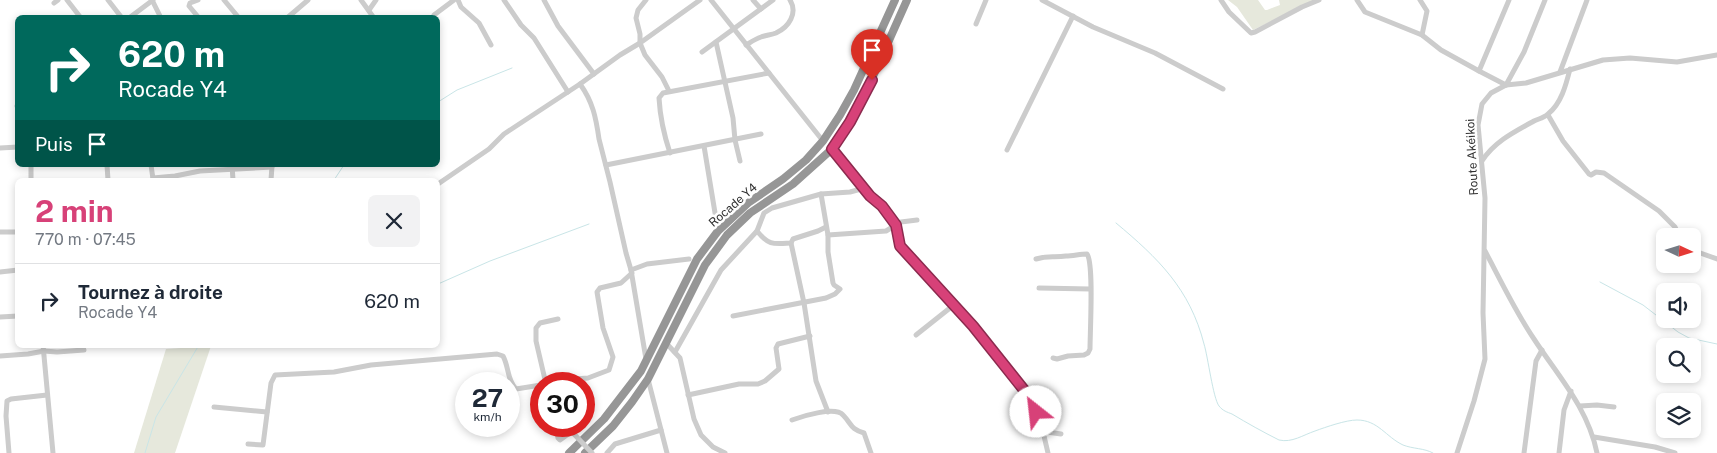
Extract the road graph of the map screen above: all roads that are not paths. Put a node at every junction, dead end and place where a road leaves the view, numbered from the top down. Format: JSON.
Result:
{"nodes":[{"id":1,"x":67,"y":0,"type":"edge"},
{"id":2,"x":108,"y":0,"type":"edge"},
{"id":3,"x":152,"y":0,"type":"edge"},
{"id":4,"x":198,"y":0,"type":"edge"},
{"id":5,"x":224,"y":0,"type":"edge"},
{"id":6,"x":308,"y":0,"type":"edge"},
{"id":7,"x":361,"y":0,"type":"edge"},
{"id":8,"x":376,"y":0,"type":"edge"},
{"id":9,"x":454,"y":0,"type":"edge"},
{"id":10,"x":458,"y":0,"type":"edge"},
{"id":11,"x":504,"y":0,"type":"edge"},
{"id":12,"x":544,"y":0,"type":"edge"},
{"id":13,"x":646,"y":0,"type":"edge"},
{"id":14,"x":700,"y":0,"type":"edge"},
{"id":15,"x":711,"y":0,"type":"edge"},
{"id":16,"x":753,"y":0,"type":"edge"},
{"id":17,"x":773,"y":0,"type":"edge"},
{"id":18,"x":790,"y":0,"type":"edge"},
{"id":19,"x":895,"y":0,"type":"edge"},
{"id":20,"x":907,"y":0,"type":"edge"},
{"id":21,"x":986,"y":0,"type":"edge"},
{"id":22,"x":1042,"y":0,"type":"edge"},
{"id":23,"x":1221,"y":0,"type":"edge"},
{"id":24,"x":1318,"y":0,"type":"edge"},
{"id":25,"x":1357,"y":0,"type":"edge"},
{"id":26,"x":1420,"y":0,"type":"edge"},
{"id":27,"x":1509,"y":0,"type":"edge"},
{"id":28,"x":1545,"y":0,"type":"edge"},
{"id":29,"x":1587,"y":0,"type":"edge"},
{"id":30,"x":761,"y":9,"type":"junction"},
{"id":31,"x":369,"y":10,"type":"junction"},
{"id":32,"x":79,"y":15,"type":"edge"},
{"id":33,"x":120,"y":15,"type":"edge"},
{"id":34,"x":133,"y":15,"type":"edge"},
{"id":35,"x":160,"y":15,"type":"edge"},
{"id":36,"x":196,"y":15,"type":"edge"},
{"id":37,"x":236,"y":15,"type":"edge"},
{"id":38,"x":290,"y":15,"type":"edge"},
{"id":39,"x":372,"y":15,"type":"edge"},
{"id":40,"x":434,"y":15,"type":"dead end"},
{"id":41,"x":1073,"y":16,"type":"junction"},
{"id":42,"x":976,"y":24,"type":"dead end"},
{"id":43,"x":734,"y":29,"type":"junction"},
{"id":44,"x":1422,"y":36,"type":"junction"},
{"id":45,"x":716,"y":42,"type":"junction"},
{"id":46,"x":640,"y":43,"type":"junction"},
{"id":47,"x":491,"y":44,"type":"dead end"},
{"id":48,"x":746,"y":45,"type":"junction"},
{"id":49,"x":702,"y":52,"type":"dead end"},
{"id":50,"x":1717,"y":55,"type":"edge"},
{"id":51,"x":1570,"y":69,"type":"junction"},
{"id":52,"x":1479,"y":71,"type":"junction"},
{"id":53,"x":1560,"y":72,"type":"junction"},
{"id":54,"x":769,"y":73,"type":"junction"},
{"id":55,"x":594,"y":74,"type":"junction"},
{"id":56,"x":724,"y":81,"type":"junction"},
{"id":57,"x":580,"y":84,"type":"junction"},
{"id":58,"x":1506,"y":84,"type":"junction"},
{"id":59,"x":1223,"y":89,"type":"dead end"},
{"id":60,"x":669,"y":91,"type":"junction"},
{"id":61,"x":568,"y":92,"type":"junction"},
{"id":62,"x":1548,"y":115,"type":"junction"},
{"id":63,"x":761,"y":134,"type":"dead end"},
{"id":64,"x":735,"y":140,"type":"junction"},
{"id":65,"x":823,"y":141,"type":"junction"},
{"id":66,"x":704,"y":146,"type":"junction"},
{"id":67,"x":15,"y":147,"type":"edge"},
{"id":68,"x":0,"y":148,"type":"edge"},
{"id":69,"x":832,"y":149,"type":"junction"},
{"id":70,"x":1008,"y":150,"type":"dead end"},
{"id":71,"x":670,"y":153,"type":"junction"},
{"id":72,"x":1482,"y":161,"type":"junction"},
{"id":73,"x":740,"y":162,"type":"dead end"},
{"id":74,"x":606,"y":165,"type":"junction"},
{"id":75,"x":232,"y":167,"type":"edge"},
{"id":76,"x":160,"y":178,"type":"edge"},
{"id":77,"x":440,"y":183,"type":"edge"},
{"id":78,"x":865,"y":188,"type":"junction"},
{"id":79,"x":821,"y":194,"type":"junction"},
{"id":80,"x":917,"y":220,"type":"dead end"},
{"id":81,"x":896,"y":225,"type":"junction"},
{"id":82,"x":826,"y":227,"type":"junction"},
{"id":83,"x":1675,"y":228,"type":"edge"},
{"id":84,"x":718,"y":230,"type":"junction"},
{"id":85,"x":757,"y":231,"type":"junction"},
{"id":86,"x":0,"y":232,"type":"edge"},
{"id":87,"x":15,"y":232,"type":"edge"},
{"id":88,"x":828,"y":235,"type":"junction"},
{"id":89,"x":791,"y":243,"type":"junction"},
{"id":90,"x":1485,"y":250,"type":"junction"},
{"id":91,"x":1701,"y":253,"type":"edge"},
{"id":92,"x":1036,"y":258,"type":"dead end"},
{"id":93,"x":689,"y":259,"type":"dead end"},
{"id":94,"x":1717,"y":259,"type":"edge"},
{"id":95,"x":15,"y":270,"type":"edge"},
{"id":96,"x":632,"y":271,"type":"junction"},
{"id":97,"x":0,"y":272,"type":"edge"},
{"id":98,"x":1039,"y":288,"type":"dead end"},
{"id":99,"x":1090,"y":289,"type":"junction"},
{"id":100,"x":804,"y":303,"type":"junction"},
{"id":101,"x":955,"y":304,"type":"junction"},
{"id":102,"x":15,"y":316,"type":"edge"},
{"id":103,"x":733,"y":316,"type":"dead end"},
{"id":104,"x":0,"y":317,"type":"edge"},
{"id":105,"x":558,"y":319,"type":"dead end"},
{"id":106,"x":916,"y":334,"type":"dead end"},
{"id":107,"x":810,"y":336,"type":"junction"},
{"id":108,"x":667,"y":344,"type":"junction"},
{"id":109,"x":43,"y":348,"type":"edge"},
{"id":110,"x":84,"y":350,"type":"dead end"},
{"id":111,"x":1542,"y":350,"type":"junction"},
{"id":112,"x":675,"y":352,"type":"junction"},
{"id":113,"x":0,"y":356,"type":"edge"},
{"id":114,"x":1053,"y":358,"type":"dead end"},
{"id":115,"x":646,"y":360,"type":"junction"},
{"id":116,"x":508,"y":372,"type":"edge"},
{"id":117,"x":543,"y":372,"type":"edge"},
{"id":118,"x":595,"y":375,"type":"edge"},
{"id":119,"x":648,"y":379,"type":"junction"},
{"id":120,"x":1571,"y":391,"type":"junction"},
{"id":121,"x":47,"y":394,"type":"junction"},
{"id":122,"x":688,"y":395,"type":"junction"},
{"id":123,"x":1580,"y":406,"type":"junction"},
{"id":124,"x":214,"y":407,"type":"dead end"},
{"id":125,"x":1614,"y":407,"type":"dead end"},
{"id":126,"x":267,"y":412,"type":"junction"},
{"id":127,"x":828,"y":412,"type":"junction"},
{"id":128,"x":792,"y":420,"type":"dead end"},
{"id":129,"x":661,"y":430,"type":"junction"},
{"id":130,"x":1037,"y":431,"type":"junction"},
{"id":131,"x":1061,"y":434,"type":"dead end"},
{"id":132,"x":577,"y":437,"type":"edge"},
{"id":133,"x":1594,"y":437,"type":"junction"},
{"id":134,"x":248,"y":444,"type":"dead end"},
{"id":135,"x":1654,"y":450,"type":"edge"},
{"id":136,"x":9,"y":453,"type":"edge"},
{"id":137,"x":53,"y":453,"type":"edge"},
{"id":138,"x":569,"y":453,"type":"edge"},
{"id":139,"x":585,"y":453,"type":"edge"},
{"id":140,"x":592,"y":453,"type":"edge"},
{"id":141,"x":607,"y":453,"type":"edge"},
{"id":142,"x":667,"y":453,"type":"edge"},
{"id":143,"x":725,"y":453,"type":"edge"},
{"id":144,"x":871,"y":453,"type":"edge"},
{"id":145,"x":1048,"y":453,"type":"edge"},
{"id":146,"x":1457,"y":453,"type":"edge"},
{"id":147,"x":1524,"y":453,"type":"edge"},
{"id":148,"x":1559,"y":453,"type":"edge"},
{"id":149,"x":1597,"y":453,"type":"edge"},
{"id":150,"x":1675,"y":453,"type":"edge"}],
"edges":[{"from":1,"to":32,"type":"street"},
{"from":2,"to":33,"type":"street"},
{"from":3,"to":34,"type":"street"},
{"from":3,"to":35,"type":"street"},
{"from":4,"to":36,"type":"street"},
{"from":5,"to":37,"type":"street"},
{"from":6,"to":38,"type":"street"},
{"from":7,"to":31,"type":"street"},
{"from":8,"to":31,"type":"street"},
{"from":9,"to":40,"type":"street"},
{"from":10,"to":47,"type":"street"},
{"from":11,"to":61,"type":"street"},
{"from":12,"to":55,"type":"street"},
{"from":13,"to":46,"type":"street"},
{"from":14,"to":46,"type":"street"},
{"from":15,"to":43,"type":"street"},
{"from":16,"to":30,"type":"street"},
{"from":17,"to":30,"type":"street"},
{"from":18,"to":48,"type":"street"},
{"from":19,"to":65,"type":"highway","name":"Rocade Y4"},
{"from":20,"to":69,"type":"highway","name":"Rocade Y4"},
{"from":21,"to":42,"type":"street"},
{"from":22,"to":41,"type":"street"},
{"from":23,"to":24,"type":"street"},
{"from":25,"to":44,"type":"street"},
{"from":26,"to":44,"type":"street"},
{"from":27,"to":52,"type":"street"},
{"from":28,"to":58,"type":"street"},
{"from":29,"to":53,"type":"street"},
{"from":30,"to":43,"type":"street"},
{"from":31,"to":39,"type":"street"},
{"from":41,"to":59,"type":"street"},
{"from":41,"to":70,"type":"street"},
{"from":43,"to":45,"type":"street"},
{"from":43,"to":48,"type":"street"},
{"from":44,"to":52,"type":"street"},
{"from":45,"to":49,"type":"street"},
{"from":45,"to":56,"type":"street"},
{"from":46,"to":55,"type":"street"},
{"from":46,"to":60,"type":"street"},
{"from":48,"to":54,"type":"street"},
{"from":50,"to":51,"type":"street"},
{"from":51,"to":53,"type":"street"},
{"from":51,"to":62,"type":"street"},
{"from":52,"to":58,"type":"street"},
{"from":53,"to":58,"type":"street"},
{"from":54,"to":56,"type":"street"},
{"from":54,"to":65,"type":"street"},
{"from":55,"to":57,"type":"street"},
{"from":56,"to":60,"type":"street"},
{"from":56,"to":64,"type":"street"},
{"from":57,"to":61,"type":"street"},
{"from":57,"to":74,"type":"street"},
{"from":58,"to":72,"type":"street","name":"Route Akéikoi"},
{"from":60,"to":71,"type":"street"},
{"from":61,"to":77,"type":"street"},
{"from":62,"to":72,"type":"street"},
{"from":62,"to":83,"type":"street"},
{"from":63,"to":64,"type":"street"},
{"from":64,"to":66,"type":"street"},
{"from":64,"to":73,"type":"street"},
{"from":65,"to":84,"type":"highway","name":"Rocade Y4"},
{"from":66,"to":71,"type":"street"},
{"from":66,"to":84,"type":"street"},
{"from":67,"to":68,"type":"street"},
{"from":69,"to":78,"type":"street"},
{"from":69,"to":108,"type":"highway","name":"Rocade Y4"},
{"from":71,"to":74,"type":"street"},
{"from":72,"to":90,"type":"street","name":"Route Akéikoi"},
{"from":74,"to":96,"type":"street"},
{"from":75,"to":76,"type":"street"},
{"from":78,"to":79,"type":"street"},
{"from":78,"to":81,"type":"street"},
{"from":79,"to":82,"type":"street"},
{"from":79,"to":85,"type":"street"},
{"from":80,"to":81,"type":"street"},
{"from":81,"to":88,"type":"street"},
{"from":81,"to":101,"type":"street"},
{"from":82,"to":88,"type":"street"},
{"from":82,"to":89,"type":"street"},
{"from":84,"to":115,"type":"highway","name":"Rocade Y4"},
{"from":85,"to":89,"type":"street"},
{"from":85,"to":112,"type":"street"},
{"from":86,"to":87,"type":"street"},
{"from":88,"to":100,"type":"street"},
{"from":89,"to":100,"type":"street"},
{"from":90,"to":111,"type":"street"},
{"from":90,"to":146,"type":"street","name":"Route Akéikoi"},
{"from":91,"to":94,"type":"street"},
{"from":92,"to":99,"type":"street"},
{"from":93,"to":96,"type":"street"},
{"from":95,"to":97,"type":"street"},
{"from":96,"to":115,"type":"street"},
{"from":96,"to":118,"type":"street"},
{"from":98,"to":99,"type":"street"},
{"from":99,"to":114,"type":"street"},
{"from":100,"to":103,"type":"street"},
{"from":100,"to":107,"type":"street"},
{"from":101,"to":106,"type":"street"},
{"from":101,"to":130,"type":"street"},
{"from":102,"to":104,"type":"street"},
{"from":105,"to":117,"type":"street"},
{"from":107,"to":122,"type":"street"},
{"from":107,"to":127,"type":"street"},
{"from":108,"to":112,"type":"street"},
{"from":108,"to":119,"type":"highway","name":"Rocade Y4"},
{"from":109,"to":110,"type":"street"},
{"from":109,"to":113,"type":"street"},
{"from":109,"to":121,"type":"street"},
{"from":111,"to":120,"type":"street"},
{"from":111,"to":147,"type":"street"},
{"from":112,"to":122,"type":"street"},
{"from":115,"to":138,"type":"highway","name":"Rocade Y4"},
{"from":116,"to":126,"type":"street"},
{"from":119,"to":129,"type":"street"},
{"from":119,"to":139,"type":"highway","name":"Rocade Y4"},
{"from":120,"to":123,"type":"street"},
{"from":120,"to":148,"type":"street"},
{"from":121,"to":136,"type":"street"},
{"from":121,"to":137,"type":"street"},
{"from":122,"to":143,"type":"street"},
{"from":123,"to":125,"type":"street"},
{"from":123,"to":133,"type":"street"},
{"from":124,"to":126,"type":"street"},
{"from":126,"to":134,"type":"street"},
{"from":127,"to":128,"type":"street"},
{"from":127,"to":144,"type":"street"},
{"from":129,"to":141,"type":"street"},
{"from":129,"to":142,"type":"street"},
{"from":130,"to":131,"type":"street"},
{"from":130,"to":145,"type":"street"},
{"from":132,"to":140,"type":"street","bridge":true},
{"from":133,"to":135,"type":"street"},
{"from":133,"to":149,"type":"street"},
{"from":135,"to":150,"type":"street"}]}
